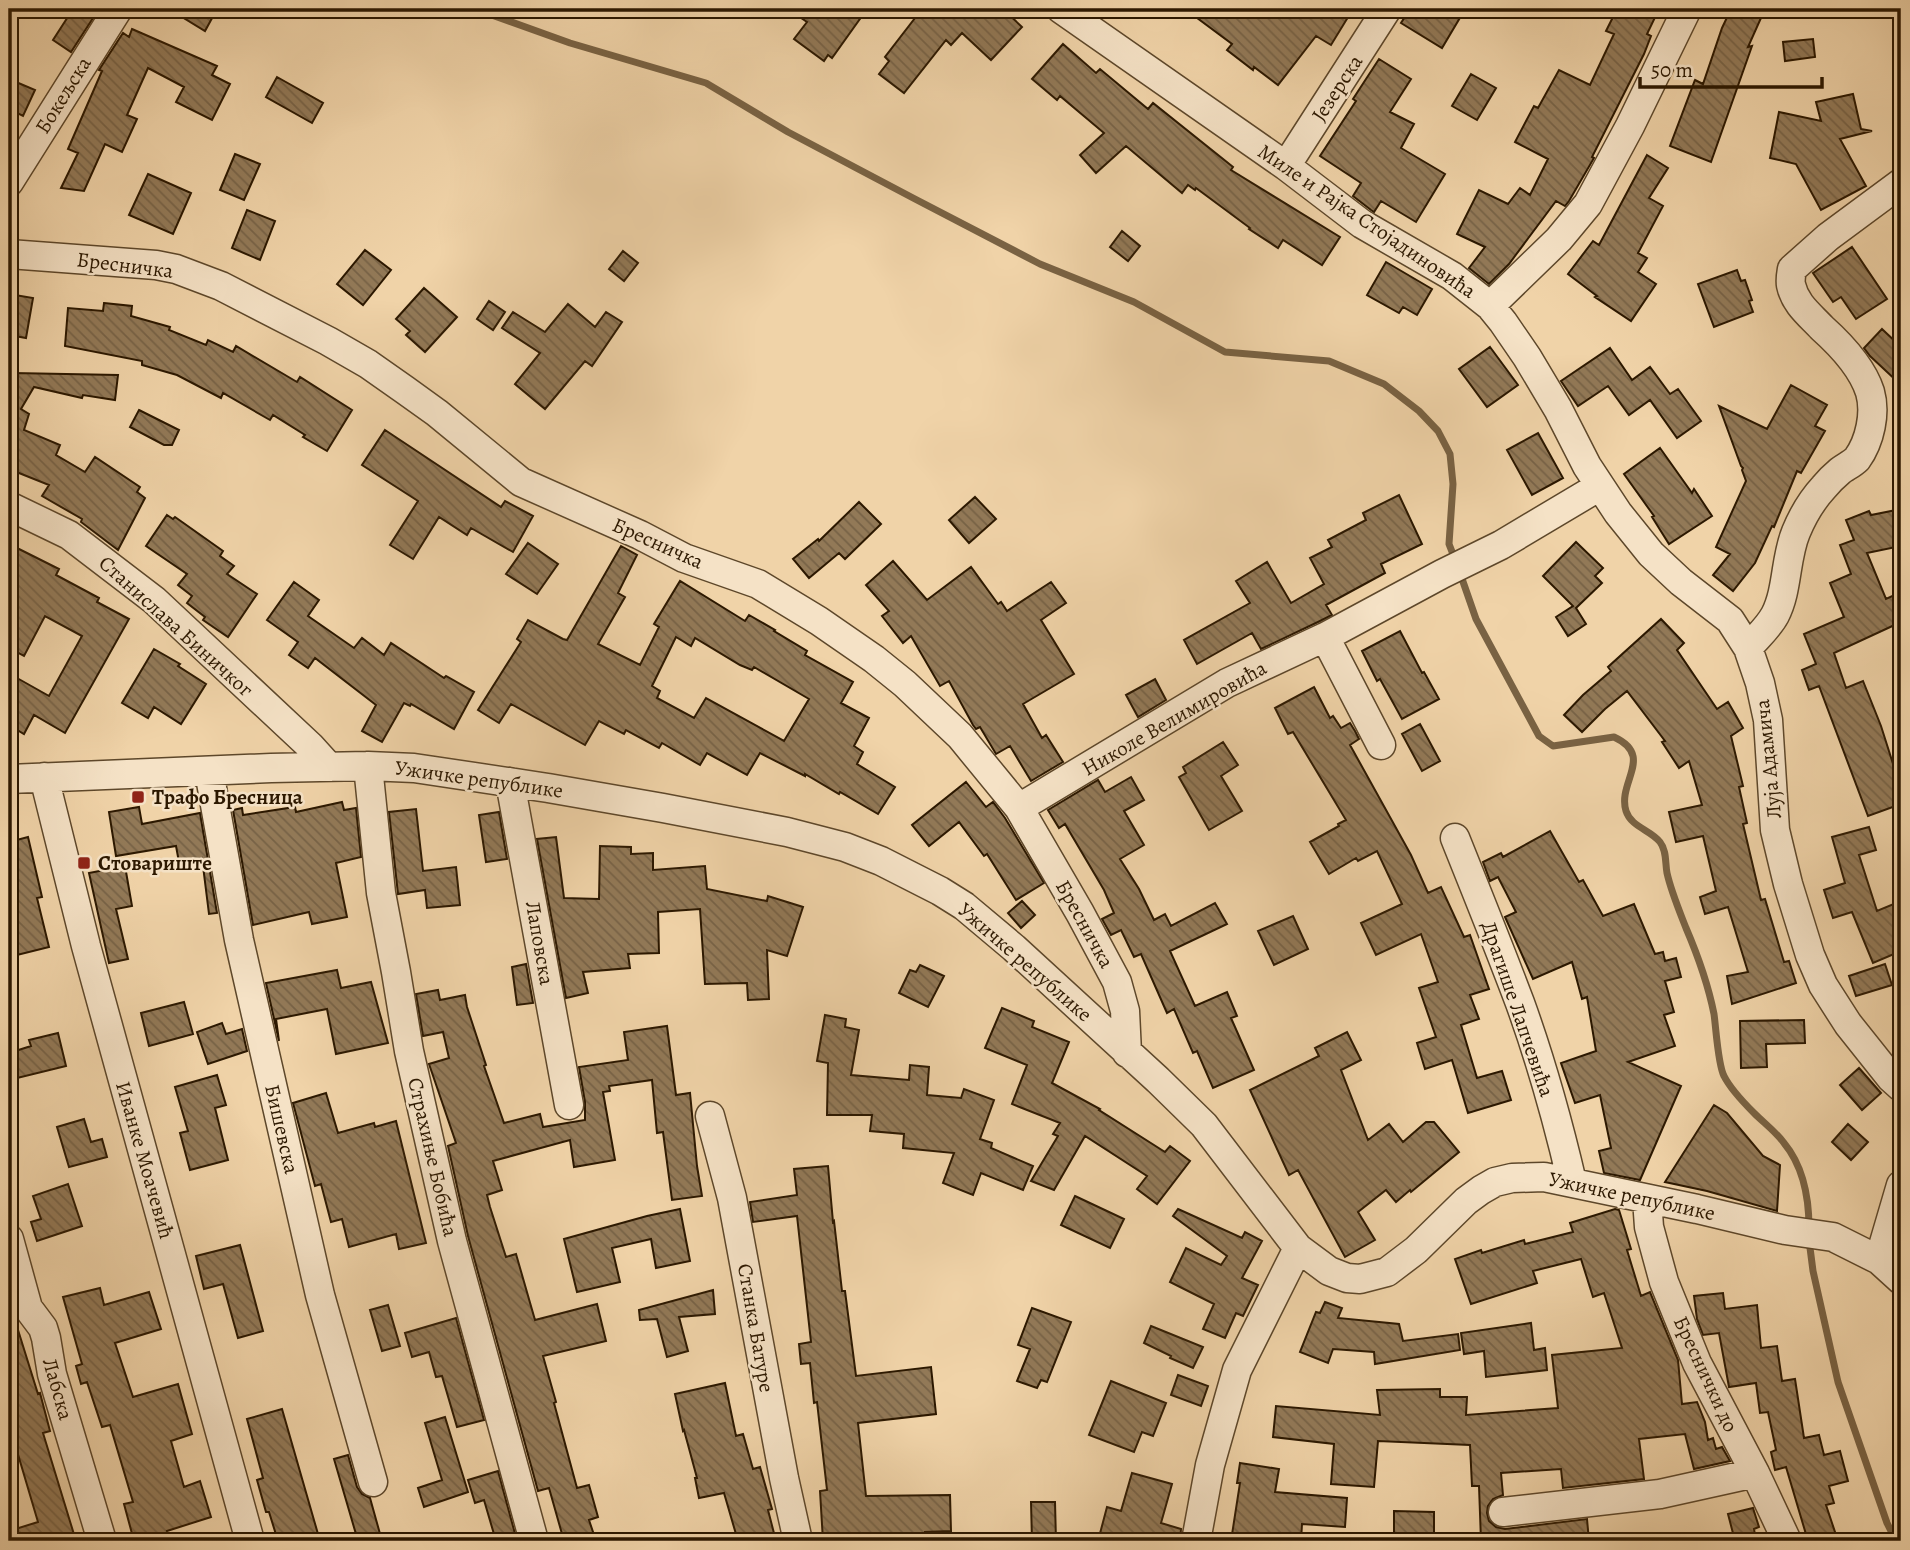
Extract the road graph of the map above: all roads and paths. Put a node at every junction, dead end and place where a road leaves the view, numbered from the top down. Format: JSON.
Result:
{"nodes":[{"id":1,"x":118,"y":9,"type":"edge"},
{"id":2,"x":1061,"y":9,"type":"edge"},
{"id":3,"x":1387,"y":9,"type":"edge"},
{"id":4,"x":1687,"y":9,"type":"edge"},
{"id":5,"x":1286,"y":166,"type":"junction"},
{"id":6,"x":9,"y":182,"type":"edge"},
{"id":7,"x":1901,"y":183,"type":"edge"},
{"id":8,"x":9,"y":254,"type":"edge"},
{"id":9,"x":1490,"y":306,"type":"junction"},
{"id":10,"x":1600,"y":486,"type":"junction"},
{"id":11,"x":9,"y":506,"type":"edge"},
{"id":12,"x":1325,"y":637,"type":"junction"},
{"id":13,"x":1748,"y":648,"type":"junction"},
{"id":14,"x":1381,"y":745,"type":"dead end"},
{"id":15,"x":368,"y":766,"type":"junction"},
{"id":16,"x":329,"y":767,"type":"junction"},
{"id":17,"x":209,"y":771,"type":"junction"},
{"id":18,"x":44,"y":777,"type":"junction"},
{"id":19,"x":9,"y":779,"type":"edge"},
{"id":20,"x":510,"y":782,"type":"junction"},
{"id":21,"x":1019,"y":808,"type":"junction"},
{"id":22,"x":1455,"y":838,"type":"dead end"},
{"id":23,"x":1127,"y":1053,"type":"junction"},
{"id":24,"x":1901,"y":1087,"type":"edge"},
{"id":25,"x":569,"y":1105,"type":"dead end"},
{"id":26,"x":710,"y":1116,"type":"dead end"},
{"id":27,"x":1572,"y":1182,"type":"junction"},
{"id":28,"x":1901,"y":1185,"type":"edge"},
{"id":29,"x":1647,"y":1199,"type":"junction"},
{"id":30,"x":9,"y":1239,"type":"edge"},
{"id":31,"x":1298,"y":1248,"type":"junction"},
{"id":32,"x":1879,"y":1260,"type":"junction"},
{"id":33,"x":1901,"y":1280,"type":"edge"},
{"id":34,"x":1755,"y":1473,"type":"junction"},
{"id":35,"x":373,"y":1482,"type":"dead end"},
{"id":36,"x":1503,"y":1512,"type":"dead end"},
{"id":37,"x":102,"y":1541,"type":"edge"},
{"id":38,"x":250,"y":1541,"type":"edge"},
{"id":39,"x":534,"y":1541,"type":"edge"},
{"id":40,"x":797,"y":1541,"type":"edge"},
{"id":41,"x":1196,"y":1541,"type":"edge"},
{"id":42,"x":1787,"y":1541,"type":"edge"}],
"edges":[{"from":1,"to":6,"type":"street","name":"Бокељска"},
{"from":2,"to":5,"type":"street","name":"Миле и Рајка Стојадиновића"},
{"from":3,"to":5,"type":"street","name":"Језерска"},
{"from":4,"to":9,"type":"street"},
{"from":5,"to":9,"type":"street","name":"Миле и Рајка Стојадиновића"},
{"from":7,"to":13,"type":"street"},
{"from":8,"to":21,"type":"street","name":"Бресничка"},
{"from":9,"to":10,"type":"street","name":"Миле и Рајка Стојадиновића"},
{"from":10,"to":12,"type":"street","name":"Николе Велимировића"},
{"from":10,"to":13,"type":"street","name":"Миле и Рајка Стојадиновића"},
{"from":11,"to":16,"type":"street","name":"Станислава Биничког"},
{"from":12,"to":14,"type":"street"},
{"from":12,"to":21,"type":"street","name":"Николе Велимировића"},
{"from":13,"to":24,"type":"street","name":"Луја Адамича"},
{"from":15,"to":16,"type":"street","name":"Ужичке републике"},
{"from":15,"to":20,"type":"street","name":"Ужичке републике"},
{"from":15,"to":39,"type":"street","name":"Страхиње Бобића"},
{"from":16,"to":17,"type":"street","name":"Ужичке републике"},
{"from":17,"to":18,"type":"street","name":"Ужичке републике"},
{"from":17,"to":35,"type":"street","name":"Бишевска"},
{"from":18,"to":19,"type":"street","name":"Ужичке републике"},
{"from":18,"to":38,"type":"street","name":"Иванке Моачевић"},
{"from":20,"to":23,"type":"street","name":"Ужичке републике"},
{"from":20,"to":25,"type":"street","name":"Лаповска"},
{"from":21,"to":23,"type":"street","name":"Бресничка"},
{"from":22,"to":27,"type":"street","name":"Драгише Лапчевића"},
{"from":23,"to":31,"type":"street","name":"Ужичке републике"},
{"from":26,"to":40,"type":"street","name":"Станка Батуре"},
{"from":27,"to":29,"type":"street","name":"Ужичке републике"},
{"from":27,"to":31,"type":"street","name":"Ужичке републике"},
{"from":28,"to":32,"type":"street"},
{"from":29,"to":32,"type":"street","name":"Ужичке републике"},
{"from":29,"to":34,"type":"street","name":"Бреснички до"},
{"from":30,"to":37,"type":"street","name":"Лабска"},
{"from":31,"to":41,"type":"street"},
{"from":32,"to":33,"type":"street","name":"Ужичке републике"},
{"from":34,"to":36,"type":"street"},
{"from":34,"to":42,"type":"street","name":"Бреснички до"}]}
